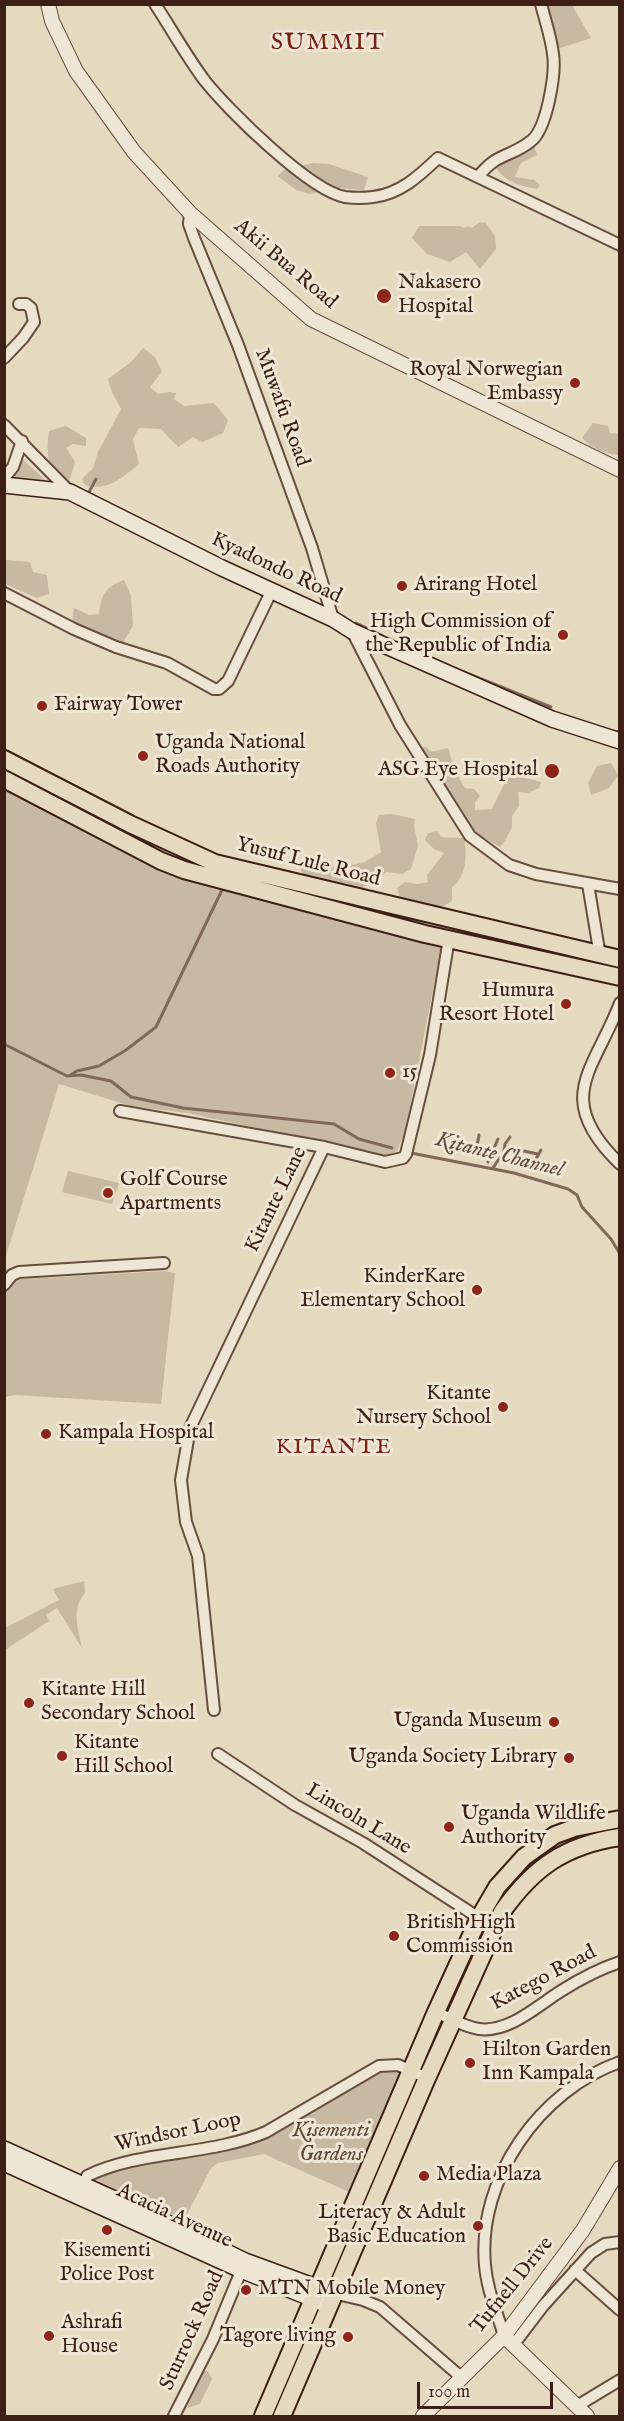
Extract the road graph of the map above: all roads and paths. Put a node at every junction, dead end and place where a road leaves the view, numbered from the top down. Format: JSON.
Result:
{"nodes":[{"id":1,"x":48,"y":4,"type":"edge"},
{"id":2,"x":155,"y":4,"type":"edge"},
{"id":3,"x":541,"y":4,"type":"edge"},
{"id":4,"x":478,"y":177,"type":"junction"},
{"id":5,"x":190,"y":213,"type":"junction"},
{"id":6,"x":620,"y":245,"type":"edge"},
{"id":7,"x":19,"y":304,"type":"dead end"},
{"id":8,"x":4,"y":358,"type":"edge"},
{"id":9,"x":4,"y":425,"type":"edge"},
{"id":10,"x":22,"y":441,"type":"junction"},
{"id":11,"x":620,"y":470,"type":"edge"},
{"id":12,"x":4,"y":478,"type":"edge"},
{"id":13,"x":4,"y":485,"type":"edge"},
{"id":14,"x":70,"y":492,"type":"junction"},
{"id":15,"x":272,"y":590,"type":"junction"},
{"id":16,"x":4,"y":593,"type":"edge"},
{"id":17,"x":333,"y":619,"type":"junction"},
{"id":18,"x":352,"y":631,"type":"junction"},
{"id":19,"x":620,"y":741,"type":"edge"},
{"id":20,"x":4,"y":759,"type":"edge"},
{"id":21,"x":4,"y":779,"type":"edge"},
{"id":22,"x":130,"y":824,"type":"junction"},
{"id":23,"x":122,"y":840,"type":"junction"},
{"id":24,"x":588,"y":884,"type":"junction"},
{"id":25,"x":620,"y":889,"type":"edge"},
{"id":26,"x":449,"y":939,"type":"junction"},
{"id":27,"x":600,"y":956,"type":"junction"},
{"id":28,"x":620,"y":960,"type":"edge"},
{"id":29,"x":620,"y":976,"type":"edge"},
{"id":30,"x":620,"y":1003,"type":"edge"},
{"id":31,"x":120,"y":1111,"type":"dead end"},
{"id":32,"x":324,"y":1147,"type":"junction"},
{"id":33,"x":620,"y":1164,"type":"edge"},
{"id":34,"x":164,"y":1263,"type":"dead end"},
{"id":35,"x":4,"y":1285,"type":"edge"},
{"id":36,"x":214,"y":1710,"type":"dead end"},
{"id":37,"x":218,"y":1754,"type":"dead end"},
{"id":38,"x":620,"y":1819,"type":"edge"},
{"id":39,"x":620,"y":1837,"type":"edge"},
{"id":40,"x":479,"y":1918,"type":"junction"},
{"id":41,"x":496,"y":1925,"type":"junction"},
{"id":42,"x":620,"y":1962,"type":"edge"},
{"id":43,"x":436,"y":2012,"type":"junction"},
{"id":44,"x":453,"y":2020,"type":"junction"},
{"id":45,"x":620,"y":2062,"type":"edge"},
{"id":46,"x":411,"y":2070,"type":"junction"},
{"id":47,"x":427,"y":2078,"type":"junction"},
{"id":48,"x":4,"y":2150,"type":"edge"},
{"id":49,"x":4,"y":2163,"type":"edge"},
{"id":50,"x":620,"y":2168,"type":"edge"},
{"id":51,"x":84,"y":2185,"type":"junction"},
{"id":52,"x":620,"y":2242,"type":"edge"},
{"id":53,"x":243,"y":2266,"type":"junction"},
{"id":54,"x":575,"y":2270,"type":"junction"},
{"id":55,"x":328,"y":2296,"type":"junction"},
{"id":56,"x":620,"y":2310,"type":"edge"},
{"id":57,"x":509,"y":2340,"type":"junction"},
{"id":58,"x":461,"y":2378,"type":"junction"},
{"id":59,"x":620,"y":2380,"type":"edge"},
{"id":60,"x":577,"y":2406,"type":"junction"},
{"id":61,"x":174,"y":2416,"type":"edge"},
{"id":62,"x":263,"y":2416,"type":"edge"},
{"id":63,"x":282,"y":2416,"type":"edge"},
{"id":64,"x":423,"y":2416,"type":"edge"},
{"id":65,"x":587,"y":2416,"type":"edge"}],
"edges":[{"from":1,"to":5,"type":"street","name":"Akii Bua Road"},
{"from":2,"to":4,"type":"street"},
{"from":3,"to":4,"type":"street"},
{"from":4,"to":6,"type":"street"},
{"from":5,"to":11,"type":"street","name":"Akii Bua Road"},
{"from":5,"to":17,"type":"street","name":"Muwafu Road"},
{"from":7,"to":8,"type":"street"},
{"from":9,"to":10,"type":"street","name":"Kyadondo Road"},
{"from":10,"to":12,"type":"street"},
{"from":10,"to":14,"type":"street","name":"Kyadondo Road"},
{"from":13,"to":14,"type":"main road"},
{"from":14,"to":15,"type":"main road","name":"Kyadondo Road"},
{"from":15,"to":16,"type":"street"},
{"from":15,"to":17,"type":"main road","name":"Kyadondo Road"},
{"from":17,"to":18,"type":"main road","name":"Kyadondo Road"},
{"from":18,"to":19,"type":"main road","name":"Kyadondo Road"},
{"from":18,"to":24,"type":"street"},
{"from":20,"to":22,"type":"main road","name":"Yusuf Lule Road"},
{"from":21,"to":23,"type":"main road","name":"Yusuf Lule Road"},
{"from":22,"to":23,"type":"main road"},
{"from":22,"to":27,"type":"main road","name":"Yusuf Lule Road"},
{"from":23,"to":26,"type":"main road","name":"Yusuf Lule Road"},
{"from":24,"to":25,"type":"street"},
{"from":24,"to":27,"type":"street"},
{"from":26,"to":29,"type":"main road","name":"Yusuf Lule Road"},
{"from":26,"to":32,"type":"street","name":"Kitante Lane"},
{"from":27,"to":28,"type":"main road","name":"Yusuf Lule Road"},
{"from":30,"to":33,"type":"street"},
{"from":31,"to":32,"type":"street"},
{"from":32,"to":36,"type":"street","name":"Kitante Lane"},
{"from":34,"to":35,"type":"street"},
{"from":37,"to":40,"type":"street","name":"Lincoln Lane"},
{"from":38,"to":40,"type":"main road"},
{"from":39,"to":41,"type":"main road"},
{"from":40,"to":41,"type":"street","name":"Lincoln Lane"},
{"from":40,"to":43,"type":"main road"},
{"from":41,"to":44,"type":"main road"},
{"from":42,"to":44,"type":"street","name":"Katego Road"},
{"from":43,"to":44,"type":"street","name":"Katego Road"},
{"from":43,"to":46,"type":"main road"},
{"from":44,"to":47,"type":"main road"},
{"from":45,"to":57,"type":"street"},
{"from":46,"to":47,"type":"street","name":"Windsor Loop"},
{"from":46,"to":51,"type":"street","name":"Windsor Loop"},
{"from":46,"to":55,"type":"main road"},
{"from":47,"to":55,"type":"main road"},
{"from":48,"to":51,"type":"main road","name":"Acacia Avenue"},
{"from":49,"to":53,"type":"main road","name":"Acacia Avenue"},
{"from":50,"to":57,"type":"street","name":"Tufnell Drive"},
{"from":51,"to":53,"type":"main road","name":"Acacia Avenue"},
{"from":52,"to":54,"type":"street"},
{"from":53,"to":55,"type":"main road","name":"Acacia Avenue"},
{"from":53,"to":61,"type":"street","name":"Sturrock Road"},
{"from":54,"to":56,"type":"street"},
{"from":54,"to":57,"type":"street"},
{"from":55,"to":58,"type":"street"},
{"from":55,"to":62,"type":"main road"},
{"from":55,"to":63,"type":"main road"},
{"from":57,"to":58,"type":"street","name":"Tufnell Drive"},
{"from":57,"to":60,"type":"street"},
{"from":58,"to":64,"type":"street","name":"Tufnell Drive"},
{"from":59,"to":60,"type":"street"},
{"from":60,"to":65,"type":"street"}]}
